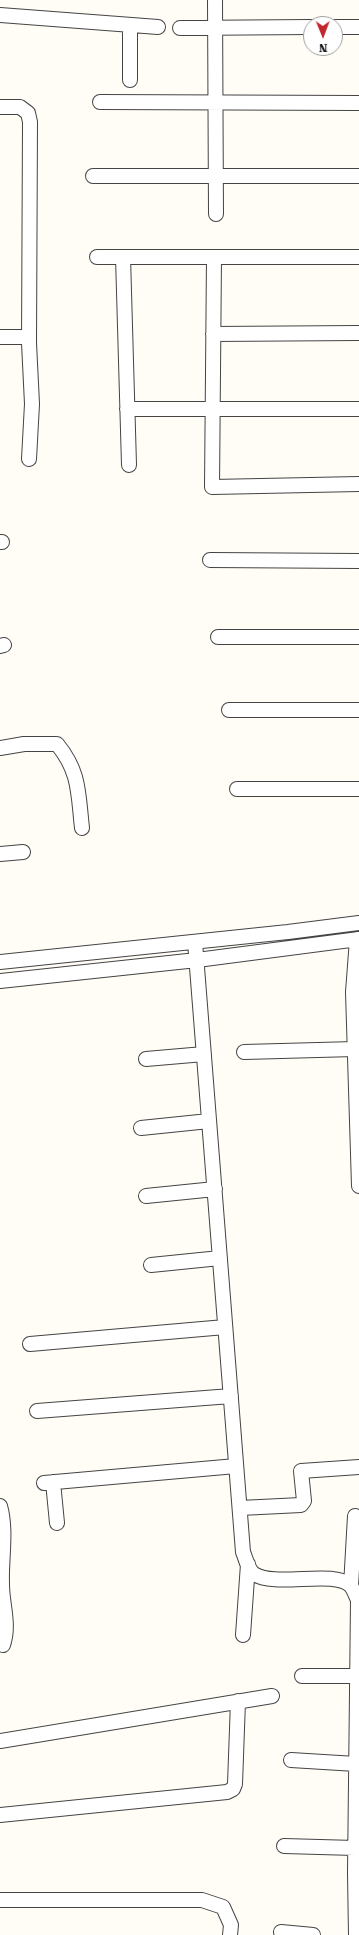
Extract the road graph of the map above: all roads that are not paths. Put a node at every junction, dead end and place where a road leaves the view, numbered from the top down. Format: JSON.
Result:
{"nodes":[{"id":1,"x":215,"y":0,"type":"edge"},
{"id":2,"x":0,"y":15,"type":"edge"},
{"id":3,"x":130,"y":25,"type":"junction"},
{"id":4,"x":158,"y":27,"type":"dead end"},
{"id":5,"x":303,"y":27,"type":"edge"},
{"id":6,"x":343,"y":27,"type":"edge"},
{"id":7,"x":359,"y":27,"type":"edge"},
{"id":8,"x":180,"y":28,"type":"dead end"},
{"id":9,"x":215,"y":28,"type":"junction"},
{"id":10,"x":130,"y":80,"type":"dead end"},
{"id":11,"x":100,"y":102,"type":"dead end"},
{"id":12,"x":216,"y":102,"type":"junction"},
{"id":13,"x":359,"y":103,"type":"edge"},
{"id":14,"x":0,"y":107,"type":"edge"},
{"id":15,"x":93,"y":176,"type":"dead end"},
{"id":16,"x":216,"y":176,"type":"junction"},
{"id":17,"x":359,"y":176,"type":"edge"},
{"id":18,"x":216,"y":214,"type":"dead end"},
{"id":19,"x":97,"y":257,"type":"dead end"},
{"id":20,"x":123,"y":257,"type":"junction"},
{"id":21,"x":214,"y":257,"type":"junction"},
{"id":22,"x":359,"y":257,"type":"edge"},
{"id":23,"x":359,"y":333,"type":"edge"},
{"id":24,"x":213,"y":334,"type":"junction"},
{"id":25,"x":0,"y":337,"type":"edge"},
{"id":26,"x":29,"y":337,"type":"junction"},
{"id":27,"x":127,"y":409,"type":"junction"},
{"id":28,"x":213,"y":409,"type":"junction"},
{"id":29,"x":359,"y":409,"type":"edge"},
{"id":30,"x":29,"y":459,"type":"dead end"},
{"id":31,"x":129,"y":465,"type":"dead end"},
{"id":32,"x":359,"y":484,"type":"edge"},
{"id":33,"x":210,"y":560,"type":"dead end"},
{"id":34,"x":359,"y":561,"type":"edge"},
{"id":35,"x":218,"y":637,"type":"dead end"},
{"id":36,"x":359,"y":637,"type":"edge"},
{"id":37,"x":229,"y":710,"type":"dead end"},
{"id":38,"x":359,"y":710,"type":"edge"},
{"id":39,"x":0,"y":748,"type":"edge"},
{"id":40,"x":237,"y":789,"type":"dead end"},
{"id":41,"x":359,"y":789,"type":"edge"},
{"id":42,"x":82,"y":828,"type":"dead end"},
{"id":43,"x":23,"y":852,"type":"dead end"},
{"id":44,"x":0,"y":854,"type":"edge"},
{"id":45,"x":359,"y":922,"type":"edge"},
{"id":46,"x":358,"y":939,"type":"edge"},
{"id":47,"x":195,"y":942,"type":"junction"},
{"id":48,"x":197,"y":960,"type":"junction"},
{"id":49,"x":0,"y":962,"type":"edge"},
{"id":50,"x":0,"y":981,"type":"edge"},
{"id":51,"x":355,"y":1049,"type":"junction"},
{"id":52,"x":244,"y":1052,"type":"dead end"},
{"id":53,"x":204,"y":1054,"type":"junction"},
{"id":54,"x":146,"y":1059,"type":"dead end"},
{"id":55,"x":209,"y":1121,"type":"junction"},
{"id":56,"x":141,"y":1128,"type":"dead end"},
{"id":57,"x":359,"y":1186,"type":"edge"},
{"id":58,"x":214,"y":1189,"type":"junction"},
{"id":59,"x":146,"y":1196,"type":"dead end"},
{"id":60,"x":220,"y":1258,"type":"junction"},
{"id":61,"x":151,"y":1265,"type":"dead end"},
{"id":62,"x":225,"y":1327,"type":"junction"},
{"id":63,"x":30,"y":1344,"type":"dead end"},
{"id":64,"x":231,"y":1396,"type":"junction"},
{"id":65,"x":38,"y":1411,"type":"dead end"},
{"id":66,"x":236,"y":1466,"type":"junction"},
{"id":67,"x":359,"y":1467,"type":"edge"},
{"id":68,"x":0,"y":1506,"type":"edge"},
{"id":69,"x":240,"y":1508,"type":"junction"},
{"id":70,"x":355,"y":1516,"type":"dead end"},
{"id":71,"x":57,"y":1523,"type":"dead end"},
{"id":72,"x":1,"y":1559,"type":"edge"},
{"id":73,"x":248,"y":1564,"type":"junction"},
{"id":74,"x":351,"y":1586,"type":"junction"},
{"id":75,"x":243,"y":1635,"type":"dead end"},
{"id":76,"x":3,"y":1645,"type":"dead end"},
{"id":77,"x":302,"y":1676,"type":"dead end"},
{"id":78,"x":357,"y":1676,"type":"junction"},
{"id":79,"x":272,"y":1696,"type":"dead end"},
{"id":80,"x":238,"y":1701,"type":"junction"},
{"id":81,"x":0,"y":1740,"type":"edge"},
{"id":82,"x":291,"y":1760,"type":"dead end"},
{"id":83,"x":356,"y":1764,"type":"junction"},
{"id":84,"x":0,"y":1815,"type":"edge"},
{"id":85,"x":284,"y":1846,"type":"dead end"},
{"id":86,"x":355,"y":1848,"type":"junction"},
{"id":87,"x":0,"y":1900,"type":"edge"},
{"id":88,"x":281,"y":1932,"type":"dead end"},
{"id":89,"x":230,"y":1935,"type":"edge"},
{"id":90,"x":313,"y":1935,"type":"edge"},
{"id":91,"x":356,"y":1935,"type":"edge"}],
"edges":[{"from":1,"to":9,"type":"street"},
{"from":2,"to":3,"type":"street"},
{"from":3,"to":4,"type":"street"},
{"from":3,"to":10,"type":"street"},
{"from":5,"to":9,"type":"street"},
{"from":6,"to":7,"type":"street"},
{"from":8,"to":9,"type":"street"},
{"from":9,"to":12,"type":"street"},
{"from":11,"to":12,"type":"street"},
{"from":12,"to":13,"type":"street"},
{"from":12,"to":16,"type":"street"},
{"from":14,"to":26,"type":"street"},
{"from":15,"to":16,"type":"street"},
{"from":16,"to":17,"type":"street"},
{"from":16,"to":18,"type":"street"},
{"from":19,"to":20,"type":"street"},
{"from":20,"to":21,"type":"street"},
{"from":20,"to":27,"type":"street"},
{"from":21,"to":22,"type":"street"},
{"from":21,"to":24,"type":"street"},
{"from":23,"to":24,"type":"street"},
{"from":24,"to":28,"type":"street"},
{"from":25,"to":26,"type":"street"},
{"from":26,"to":30,"type":"street"},
{"from":27,"to":28,"type":"street"},
{"from":27,"to":31,"type":"street"},
{"from":28,"to":29,"type":"street"},
{"from":28,"to":32,"type":"street"},
{"from":33,"to":34,"type":"street"},
{"from":35,"to":36,"type":"street"},
{"from":37,"to":38,"type":"street"},
{"from":39,"to":42,"type":"street"},
{"from":40,"to":41,"type":"street"},
{"from":43,"to":44,"type":"street"},
{"from":45,"to":47,"type":"street"},
{"from":46,"to":48,"type":"street"},
{"from":46,"to":51,"type":"street"},
{"from":47,"to":48,"type":"street"},
{"from":47,"to":49,"type":"street"},
{"from":48,"to":50,"type":"street"},
{"from":48,"to":53,"type":"street"},
{"from":51,"to":52,"type":"street"},
{"from":51,"to":57,"type":"street"},
{"from":53,"to":54,"type":"street"},
{"from":53,"to":55,"type":"street"},
{"from":55,"to":56,"type":"street"},
{"from":55,"to":58,"type":"street"},
{"from":58,"to":59,"type":"street"},
{"from":58,"to":60,"type":"street"},
{"from":60,"to":61,"type":"street"},
{"from":60,"to":62,"type":"street"},
{"from":62,"to":63,"type":"street"},
{"from":62,"to":64,"type":"street"},
{"from":64,"to":65,"type":"street"},
{"from":64,"to":66,"type":"street"},
{"from":66,"to":69,"type":"street"},
{"from":66,"to":71,"type":"street"},
{"from":67,"to":69,"type":"street"},
{"from":68,"to":72,"type":"street"},
{"from":69,"to":73,"type":"street"},
{"from":70,"to":74,"type":"street"},
{"from":72,"to":76,"type":"street"},
{"from":73,"to":74,"type":"street"},
{"from":73,"to":75,"type":"street"},
{"from":74,"to":78,"type":"street"},
{"from":77,"to":78,"type":"street"},
{"from":78,"to":83,"type":"street"},
{"from":79,"to":80,"type":"street"},
{"from":80,"to":81,"type":"street"},
{"from":80,"to":84,"type":"street"},
{"from":82,"to":83,"type":"street"},
{"from":83,"to":86,"type":"street"},
{"from":85,"to":86,"type":"street"},
{"from":86,"to":91,"type":"street"},
{"from":87,"to":89,"type":"street"},
{"from":88,"to":90,"type":"street"}]}
